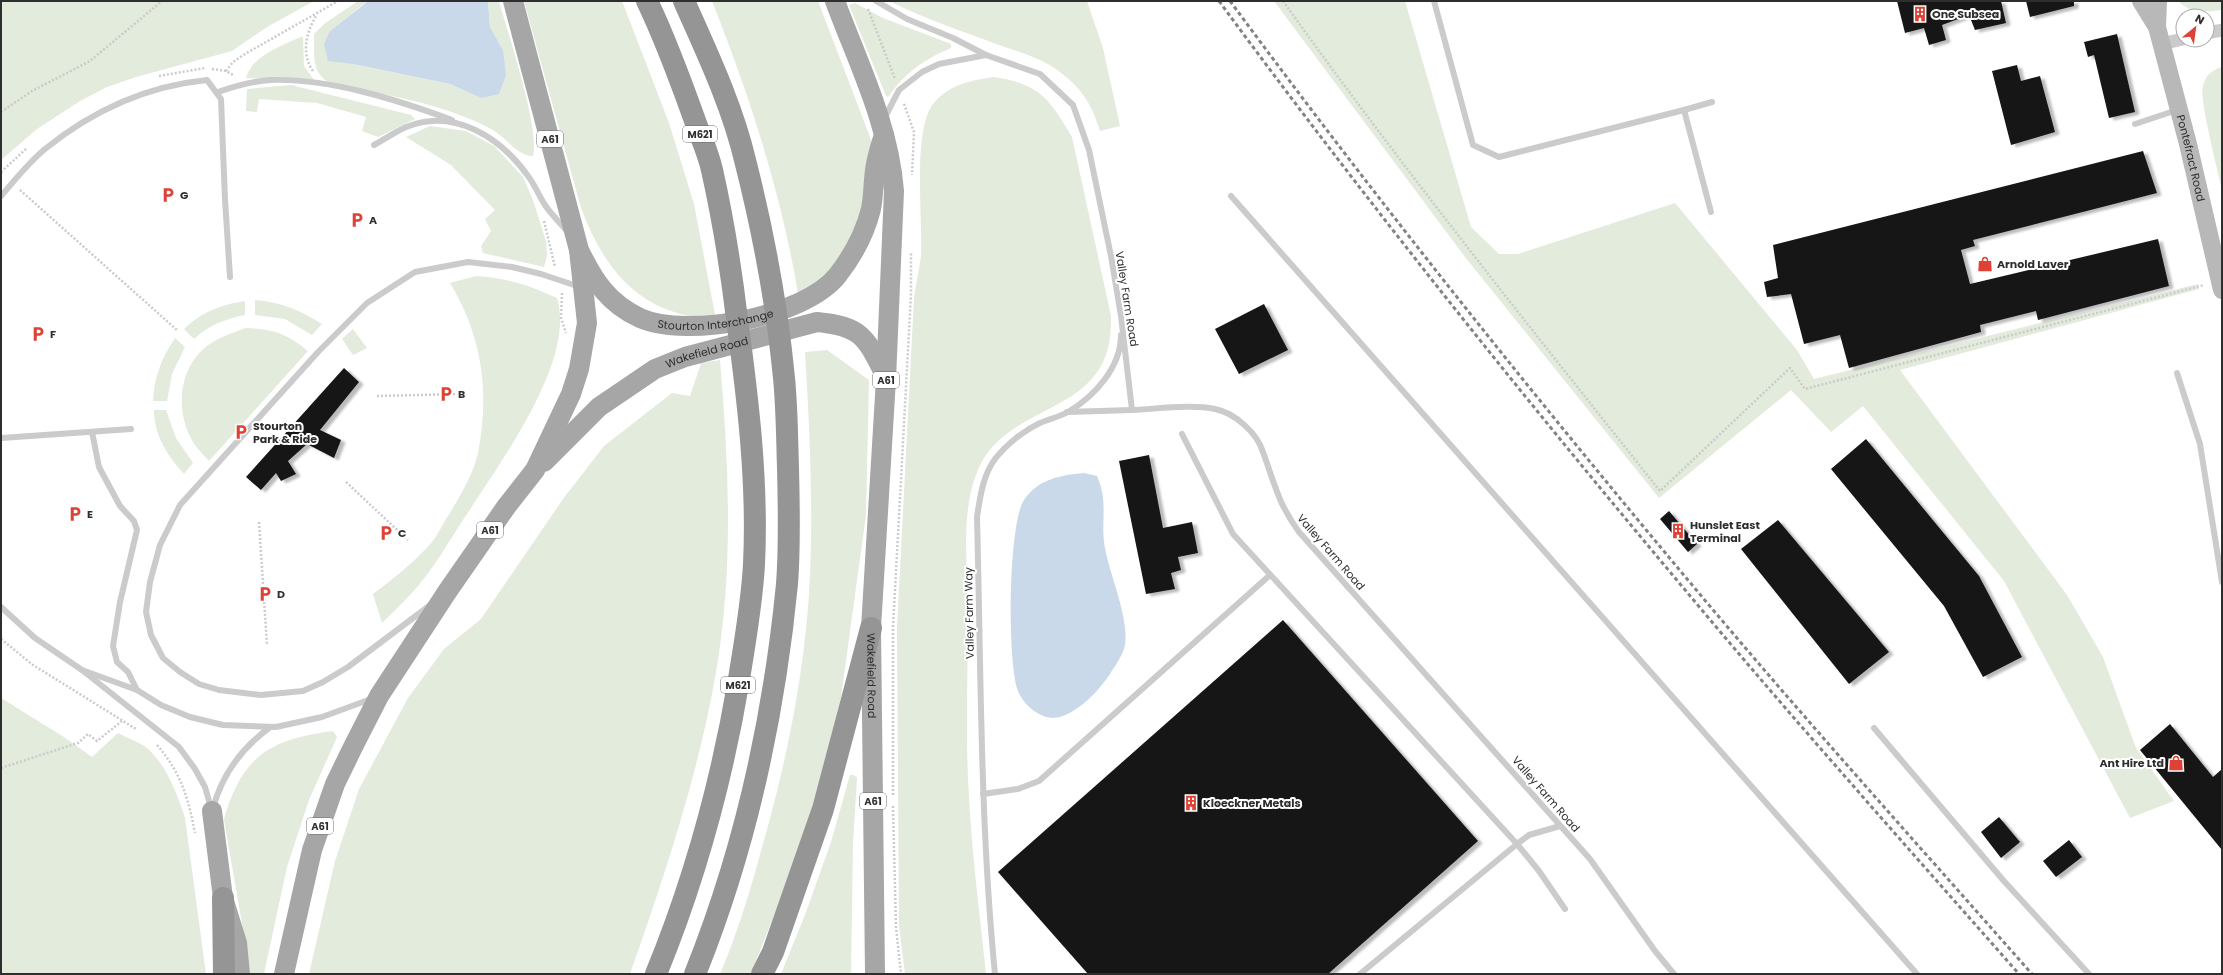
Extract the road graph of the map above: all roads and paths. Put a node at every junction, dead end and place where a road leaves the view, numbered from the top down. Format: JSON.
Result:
{"nodes":[{"id":1,"x":162,"y":1,"type":"edge"},
{"id":2,"x":338,"y":1,"type":"edge"},
{"id":3,"x":513,"y":1,"type":"edge"},
{"id":4,"x":647,"y":1,"type":"edge"},
{"id":5,"x":684,"y":1,"type":"edge"},
{"id":6,"x":835,"y":1,"type":"edge"},
{"id":7,"x":876,"y":1,"type":"edge"},
{"id":8,"x":1283,"y":1,"type":"edge"},
{"id":9,"x":1434,"y":1,"type":"edge"},
{"id":10,"x":2141,"y":1,"type":"edge"},
{"id":11,"x":2158,"y":1,"type":"edge"},
{"id":12,"x":316,"y":14,"type":"junction"},
{"id":13,"x":2159,"y":35,"type":"junction"},
{"id":14,"x":2175,"y":38,"type":"edge"},
{"id":15,"x":986,"y":55,"type":"junction"},
{"id":16,"x":200,"y":67,"type":"dead end"},
{"id":17,"x":226,"y":71,"type":"junction"},
{"id":18,"x":244,"y":84,"type":"junction"},
{"id":19,"x":320,"y":84,"type":"junction"},
{"id":20,"x":218,"y":92,"type":"junction"},
{"id":21,"x":1712,"y":102,"type":"dead end"},
{"id":22,"x":1684,"y":110,"type":"junction"},
{"id":23,"x":2179,"y":110,"type":"junction"},
{"id":24,"x":1,"y":111,"type":"edge"},
{"id":25,"x":455,"y":121,"type":"junction"},
{"id":26,"x":2135,"y":124,"type":"dead end"},
{"id":27,"x":883,"y":128,"type":"junction"},
{"id":28,"x":374,"y":145,"type":"dead end"},
{"id":29,"x":13,"y":183,"type":"junction"},
{"id":30,"x":1,"y":196,"type":"edge"},
{"id":31,"x":1231,"y":196,"type":"dead end"},
{"id":32,"x":1711,"y":212,"type":"dead end"},
{"id":33,"x":577,"y":246,"type":"junction"},
{"id":34,"x":230,"y":277,"type":"dead end"},
{"id":35,"x":2198,"y":287,"type":"dead end"},
{"id":36,"x":2222,"y":290,"type":"edge"},
{"id":37,"x":595,"y":293,"type":"junction"},
{"id":38,"x":1121,"y":316,"type":"junction"},
{"id":39,"x":178,"y":331,"type":"dead end"},
{"id":40,"x":2177,"y":373,"type":"dead end"},
{"id":41,"x":886,"y":379,"type":"junction"},
{"id":42,"x":461,"y":394,"type":"dead end"},
{"id":43,"x":377,"y":396,"type":"dead end"},
{"id":44,"x":1132,"y":410,"type":"junction"},
{"id":45,"x":1068,"y":412,"type":"junction"},
{"id":46,"x":131,"y":429,"type":"dead end"},
{"id":47,"x":92,"y":432,"type":"junction"},
{"id":48,"x":1182,"y":434,"type":"dead end"},
{"id":49,"x":1,"y":438,"type":"edge"},
{"id":50,"x":535,"y":470,"type":"junction"},
{"id":51,"x":346,"y":482,"type":"dead end"},
{"id":52,"x":259,"y":522,"type":"dead end"},
{"id":53,"x":408,"y":540,"type":"dead end"},
{"id":54,"x":1270,"y":575,"type":"junction"},
{"id":55,"x":2222,"y":582,"type":"edge"},
{"id":56,"x":447,"y":592,"type":"junction"},
{"id":57,"x":1,"y":607,"type":"edge"},
{"id":58,"x":871,"y":628,"type":"junction"},
{"id":59,"x":1,"y":639,"type":"edge"},
{"id":60,"x":267,"y":645,"type":"dead end"},
{"id":61,"x":82,"y":670,"type":"junction"},
{"id":62,"x":137,"y":690,"type":"junction"},
{"id":63,"x":378,"y":696,"type":"junction"},
{"id":64,"x":122,"y":721,"type":"junction"},
{"id":65,"x":269,"y":728,"type":"junction"},
{"id":66,"x":1874,"y":728,"type":"dead end"},
{"id":67,"x":142,"y":733,"type":"dead end"},
{"id":68,"x":153,"y":741,"type":"dead end"},
{"id":69,"x":1,"y":768,"type":"edge"},
{"id":70,"x":983,"y":794,"type":"junction"},
{"id":71,"x":212,"y":811,"type":"junction"},
{"id":72,"x":1560,"y":826,"type":"junction"},
{"id":73,"x":196,"y":837,"type":"dead end"},
{"id":74,"x":1516,"y":844,"type":"junction"},
{"id":75,"x":223,"y":898,"type":"junction"},
{"id":76,"x":1565,"y":909,"type":"dead end"},
{"id":77,"x":285,"y":971,"type":"edge"},
{"id":78,"x":224,"y":974,"type":"edge"},
{"id":79,"x":240,"y":974,"type":"edge"},
{"id":80,"x":656,"y":974,"type":"edge"},
{"id":81,"x":695,"y":974,"type":"edge"},
{"id":82,"x":762,"y":974,"type":"edge"},
{"id":83,"x":875,"y":974,"type":"edge"},
{"id":84,"x":995,"y":974,"type":"edge"},
{"id":85,"x":1360,"y":974,"type":"edge"},
{"id":86,"x":1674,"y":974,"type":"edge"},
{"id":87,"x":1917,"y":974,"type":"edge"},
{"id":88,"x":2089,"y":974,"type":"edge"}],
"edges":[{"from":1,"to":24,"type":"path"},
{"from":2,"to":12,"type":"path"},
{"from":3,"to":33,"type":"main road","name":"Stourton Interchange","number":"A61"},
{"from":4,"to":80,"type":"highway","number":"M621"},
{"from":5,"to":81,"type":"highway","number":"M621"},
{"from":6,"to":27,"type":"main road","number":"A61"},
{"from":7,"to":15,"type":"lane","name":"Valley Farm Road"},
{"from":8,"to":35,"type":"path"},
{"from":9,"to":22,"type":"lane"},
{"from":10,"to":13,"type":"main road","name":"Pontefract Road"},
{"from":11,"to":13,"type":"main road","name":"Pontefract Road"},
{"from":12,"to":17,"type":"path"},
{"from":12,"to":19,"type":"path"},
{"from":13,"to":14,"type":"street"},
{"from":13,"to":23,"type":"main road","name":"Pontefract Road"},
{"from":15,"to":27,"type":"lane"},
{"from":15,"to":38,"type":"lane","name":"Valley Farm Road"},
{"from":16,"to":17,"type":"path"},
{"from":17,"to":18,"type":"path"},
{"from":18,"to":19,"type":"lane"},
{"from":18,"to":20,"type":"lane"},
{"from":19,"to":25,"type":"lane"},
{"from":20,"to":29,"type":"lane"},
{"from":20,"to":34,"type":"lane"},
{"from":21,"to":22,"type":"lane"},
{"from":22,"to":32,"type":"lane"},
{"from":23,"to":26,"type":"lane"},
{"from":23,"to":36,"type":"main road","name":"Pontefract Road"},
{"from":25,"to":28,"type":"lane"},
{"from":25,"to":33,"type":"lane"},
{"from":27,"to":37,"type":"main road","name":"Stourton Interchange","number":"A61"},
{"from":27,"to":41,"type":"main road","name":"Wakefield Road","number":"A61"},
{"from":29,"to":30,"type":"lane"},
{"from":29,"to":39,"type":"path"},
{"from":31,"to":87,"type":"lane"},
{"from":33,"to":37,"type":"main road","number":"A61"},
{"from":33,"to":37,"type":"main road","name":"Stourton Interchange","number":"A61"},
{"from":37,"to":50,"type":"main road","number":"A61"},
{"from":37,"to":56,"type":"lane"},
{"from":38,"to":44,"type":"lane","name":"Valley Farm Road"},
{"from":38,"to":45,"type":"lane","name":"Valley Farm Way"},
{"from":40,"to":55,"type":"lane"},
{"from":41,"to":50,"type":"main road","name":"Wakefield Road","number":"A61"},
{"from":41,"to":58,"type":"main road","name":"Wakefield Road","number":"A61"},
{"from":42,"to":43,"type":"path"},
{"from":44,"to":45,"type":"lane"},
{"from":44,"to":72,"type":"lane","name":"Valley Farm Road"},
{"from":45,"to":70,"type":"lane","name":"Valley Farm Way"},
{"from":46,"to":47,"type":"lane"},
{"from":47,"to":49,"type":"lane"},
{"from":47,"to":62,"type":"lane"},
{"from":48,"to":54,"type":"lane"},
{"from":50,"to":56,"type":"main road","number":"A61"},
{"from":51,"to":53,"type":"path"},
{"from":52,"to":60,"type":"path"},
{"from":54,"to":70,"type":"lane"},
{"from":54,"to":74,"type":"lane"},
{"from":56,"to":63,"type":"main road","number":"A61"},
{"from":57,"to":61,"type":"lane"},
{"from":58,"to":82,"type":"highway"},
{"from":58,"to":83,"type":"main road","name":"Wakefield Road","number":"A61"},
{"from":59,"to":64,"type":"path"},
{"from":61,"to":62,"type":"lane"},
{"from":61,"to":71,"type":"lane"},
{"from":62,"to":65,"type":"lane"},
{"from":63,"to":65,"type":"lane"},
{"from":63,"to":77,"type":"main road","number":"A61"},
{"from":64,"to":67,"type":"path"},
{"from":64,"to":69,"type":"path"},
{"from":65,"to":71,"type":"lane"},
{"from":66,"to":88,"type":"lane"},
{"from":68,"to":73,"type":"path"},
{"from":70,"to":84,"type":"lane","name":"Valley Farm Way"},
{"from":71,"to":75,"type":"main road"},
{"from":72,"to":74,"type":"lane"},
{"from":72,"to":86,"type":"lane","name":"Valley Farm Road"},
{"from":74,"to":76,"type":"lane"},
{"from":74,"to":85,"type":"lane"},
{"from":75,"to":78,"type":"highway"},
{"from":75,"to":79,"type":"main road"}]}
